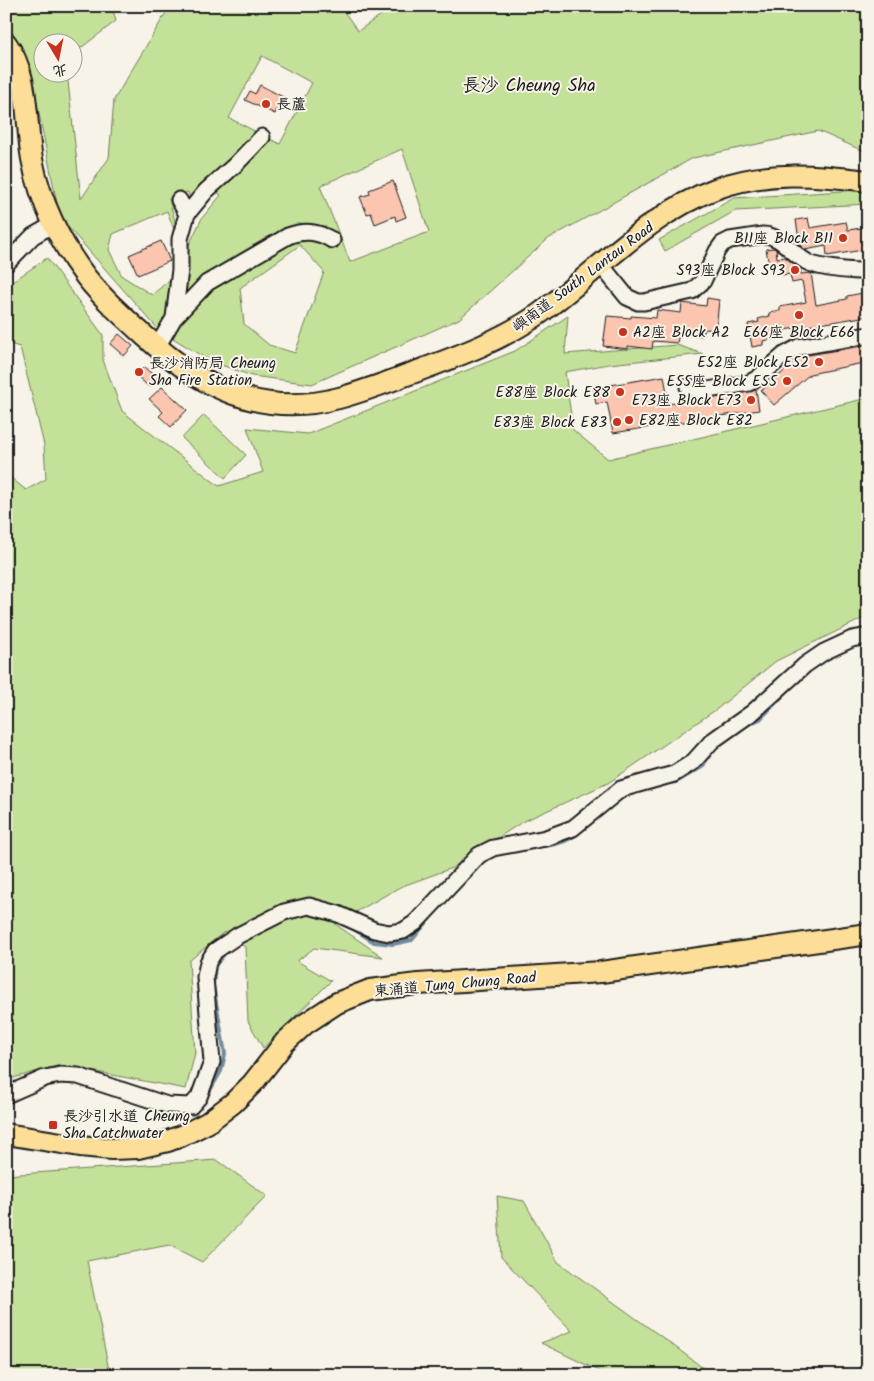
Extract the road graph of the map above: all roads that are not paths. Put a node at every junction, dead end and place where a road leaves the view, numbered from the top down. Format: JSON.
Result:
{"nodes":[{"id":1,"x":6,"y":43,"type":"edge"},
{"id":2,"x":262,"y":137,"type":"dead end"},
{"id":3,"x":868,"y":181,"type":"edge"},
{"id":4,"x":179,"y":200,"type":"dead end"},
{"id":5,"x":187,"y":214,"type":"junction"},
{"id":6,"x":54,"y":224,"type":"junction"},
{"id":7,"x":332,"y":240,"type":"dead end"},
{"id":8,"x":6,"y":264,"type":"edge"},
{"id":9,"x":601,"y":265,"type":"junction"},
{"id":10,"x":868,"y":272,"type":"edge"},
{"id":11,"x":174,"y":318,"type":"junction"},
{"id":12,"x":868,"y":335,"type":"edge"},
{"id":13,"x":157,"y":347,"type":"junction"},
{"id":14,"x":688,"y":387,"type":"dead end"},
{"id":15,"x":868,"y":636,"type":"edge"},
{"id":16,"x":864,"y":935,"type":"edge"},
{"id":17,"x":6,"y":1096,"type":"edge"},
{"id":18,"x":6,"y":1134,"type":"edge"}],
"edges":[{"from":1,"to":6,"type":"main road","name":"嶼南道 South Lantau Road"},
{"from":2,"to":5,"type":"street"},
{"from":3,"to":9,"type":"main road","name":"嶼南道 South Lantau Road"},
{"from":4,"to":5,"type":"street"},
{"from":5,"to":11,"type":"street"},
{"from":6,"to":8,"type":"street"},
{"from":6,"to":13,"type":"main road","name":"嶼南道 South Lantau Road"},
{"from":7,"to":11,"type":"street"},
{"from":9,"to":10,"type":"street"},
{"from":9,"to":13,"type":"main road","name":"嶼南道 South Lantau Road"},
{"from":11,"to":13,"type":"street"},
{"from":12,"to":14,"type":"street"},
{"from":15,"to":17,"type":"street"},
{"from":16,"to":18,"type":"main road","name":"東涌道 Tung Chung Road"}]}
